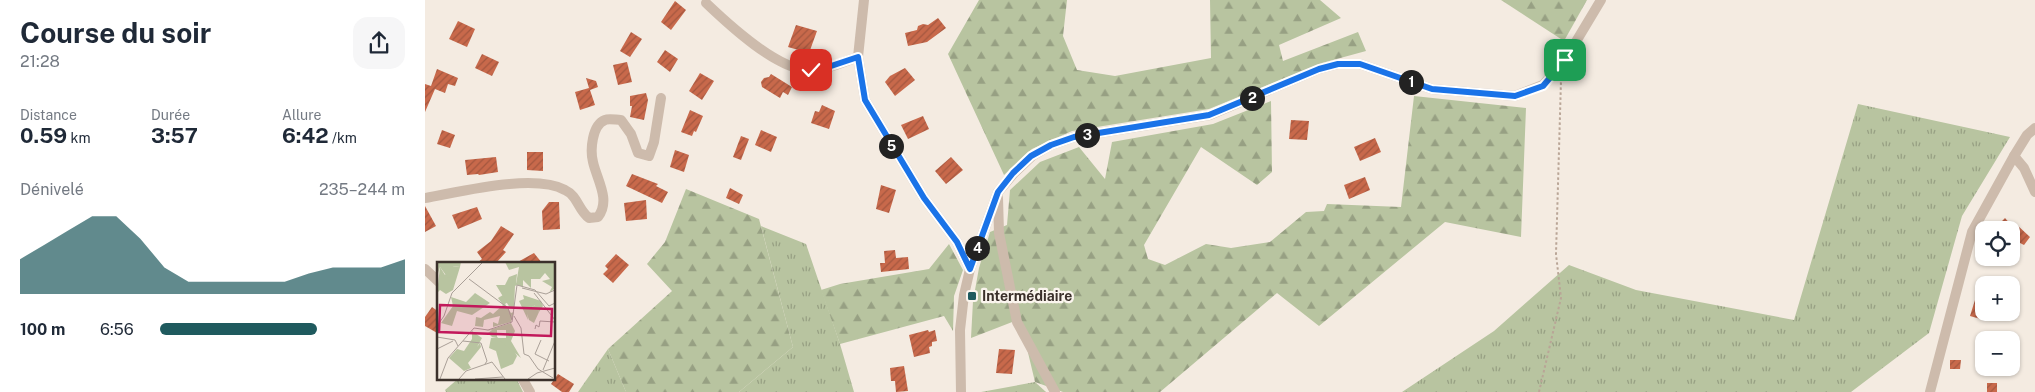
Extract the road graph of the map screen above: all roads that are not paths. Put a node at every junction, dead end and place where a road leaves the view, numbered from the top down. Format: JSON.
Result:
{"nodes":[{"id":1,"x":864,"y":0,"type":"edge"},
{"id":2,"x":1601,"y":0,"type":"edge"},
{"id":3,"x":706,"y":3,"type":"dead end"},
{"id":4,"x":858,"y":57,"type":"junction"},
{"id":5,"x":661,"y":98,"type":"dead end"},
{"id":6,"x":2035,"y":128,"type":"edge"},
{"id":7,"x":2014,"y":156,"type":"junction"},
{"id":8,"x":998,"y":192,"type":"junction"},
{"id":9,"x":2035,"y":192,"type":"edge"},
{"id":10,"x":425,"y":198,"type":"edge"},
{"id":11,"x":425,"y":269,"type":"edge"},
{"id":12,"x":970,"y":269,"type":"junction"},
{"id":13,"x":437,"y":280,"type":"edge"},
{"id":14,"x":523,"y":380,"type":"edge"},
{"id":15,"x":530,"y":392,"type":"edge"},
{"id":16,"x":961,"y":392,"type":"edge"},
{"id":17,"x":1055,"y":392,"type":"edge"},
{"id":18,"x":1930,"y":392,"type":"edge"}],
"edges":[{"from":1,"to":4,"type":"street"},
{"from":2,"to":8,"type":"street"},
{"from":3,"to":4,"type":"street"},
{"from":4,"to":12,"type":"street"},
{"from":5,"to":10,"type":"street"},
{"from":6,"to":7,"type":"street"},
{"from":7,"to":9,"type":"street"},
{"from":7,"to":18,"type":"street"},
{"from":8,"to":12,"type":"street"},
{"from":8,"to":17,"type":"street"},
{"from":11,"to":13,"type":"street"},
{"from":12,"to":16,"type":"street"},
{"from":14,"to":15,"type":"street"}]}
